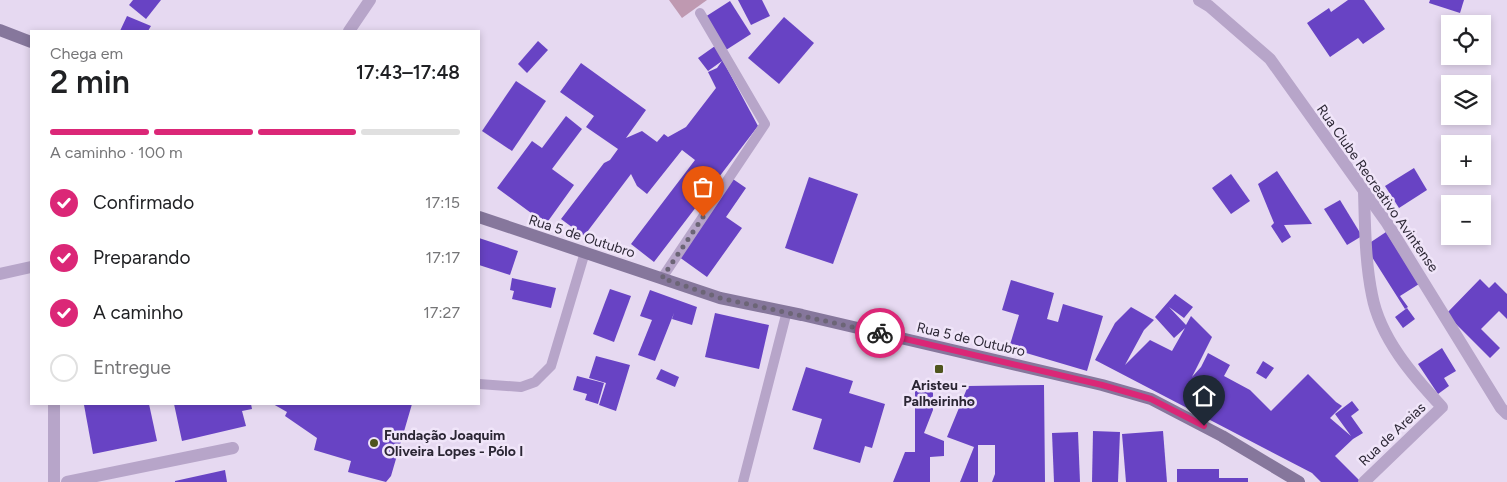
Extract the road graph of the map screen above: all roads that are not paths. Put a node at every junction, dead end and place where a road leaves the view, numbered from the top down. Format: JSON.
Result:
{"nodes":[{"id":1,"x":370,"y":0,"type":"edge"},
{"id":2,"x":1199,"y":0,"type":"edge"},
{"id":3,"x":700,"y":13,"type":"dead end"},
{"id":4,"x":0,"y":30,"type":"edge"},
{"id":5,"x":350,"y":30,"type":"edge"},
{"id":6,"x":30,"y":42,"type":"edge"},
{"id":7,"x":1364,"y":191,"type":"junction"},
{"id":8,"x":480,"y":217,"type":"edge"},
{"id":9,"x":585,"y":252,"type":"junction"},
{"id":10,"x":30,"y":267,"type":"edge"},
{"id":11,"x":0,"y":274,"type":"edge"},
{"id":12,"x":662,"y":278,"type":"junction"},
{"id":13,"x":787,"y":311,"type":"junction"},
{"id":14,"x":480,"y":384,"type":"edge"},
{"id":15,"x":54,"y":405,"type":"edge"},
{"id":16,"x":1507,"y":414,"type":"edge"},
{"id":17,"x":233,"y":448,"type":"dead end"},
{"id":18,"x":54,"y":482,"type":"edge"},
{"id":19,"x":67,"y":482,"type":"edge"},
{"id":20,"x":743,"y":482,"type":"edge"},
{"id":21,"x":1299,"y":482,"type":"edge"},
{"id":22,"x":1364,"y":482,"type":"edge"}],
"edges":[{"from":1,"to":5,"type":"street"},
{"from":2,"to":7,"type":"street","name":"Rua Clube Recreativo Avintense"},
{"from":3,"to":12,"type":"lane"},
{"from":4,"to":6,"type":"street"},
{"from":7,"to":16,"type":"street","name":"Rua Clube Recreativo Avintense"},
{"from":7,"to":22,"type":"street","name":"Rua de Areias"},
{"from":8,"to":9,"type":"street","name":"Rua 5 de Outubro"},
{"from":9,"to":12,"type":"street","name":"Rua 5 de Outubro"},
{"from":9,"to":14,"type":"lane"},
{"from":10,"to":11,"type":"street"},
{"from":12,"to":13,"type":"street","name":"Rua 5 de Outubro"},
{"from":13,"to":20,"type":"lane"},
{"from":13,"to":21,"type":"street","name":"Rua 5 de Outubro"},
{"from":15,"to":18,"type":"street"},
{"from":17,"to":19,"type":"street"}]}
